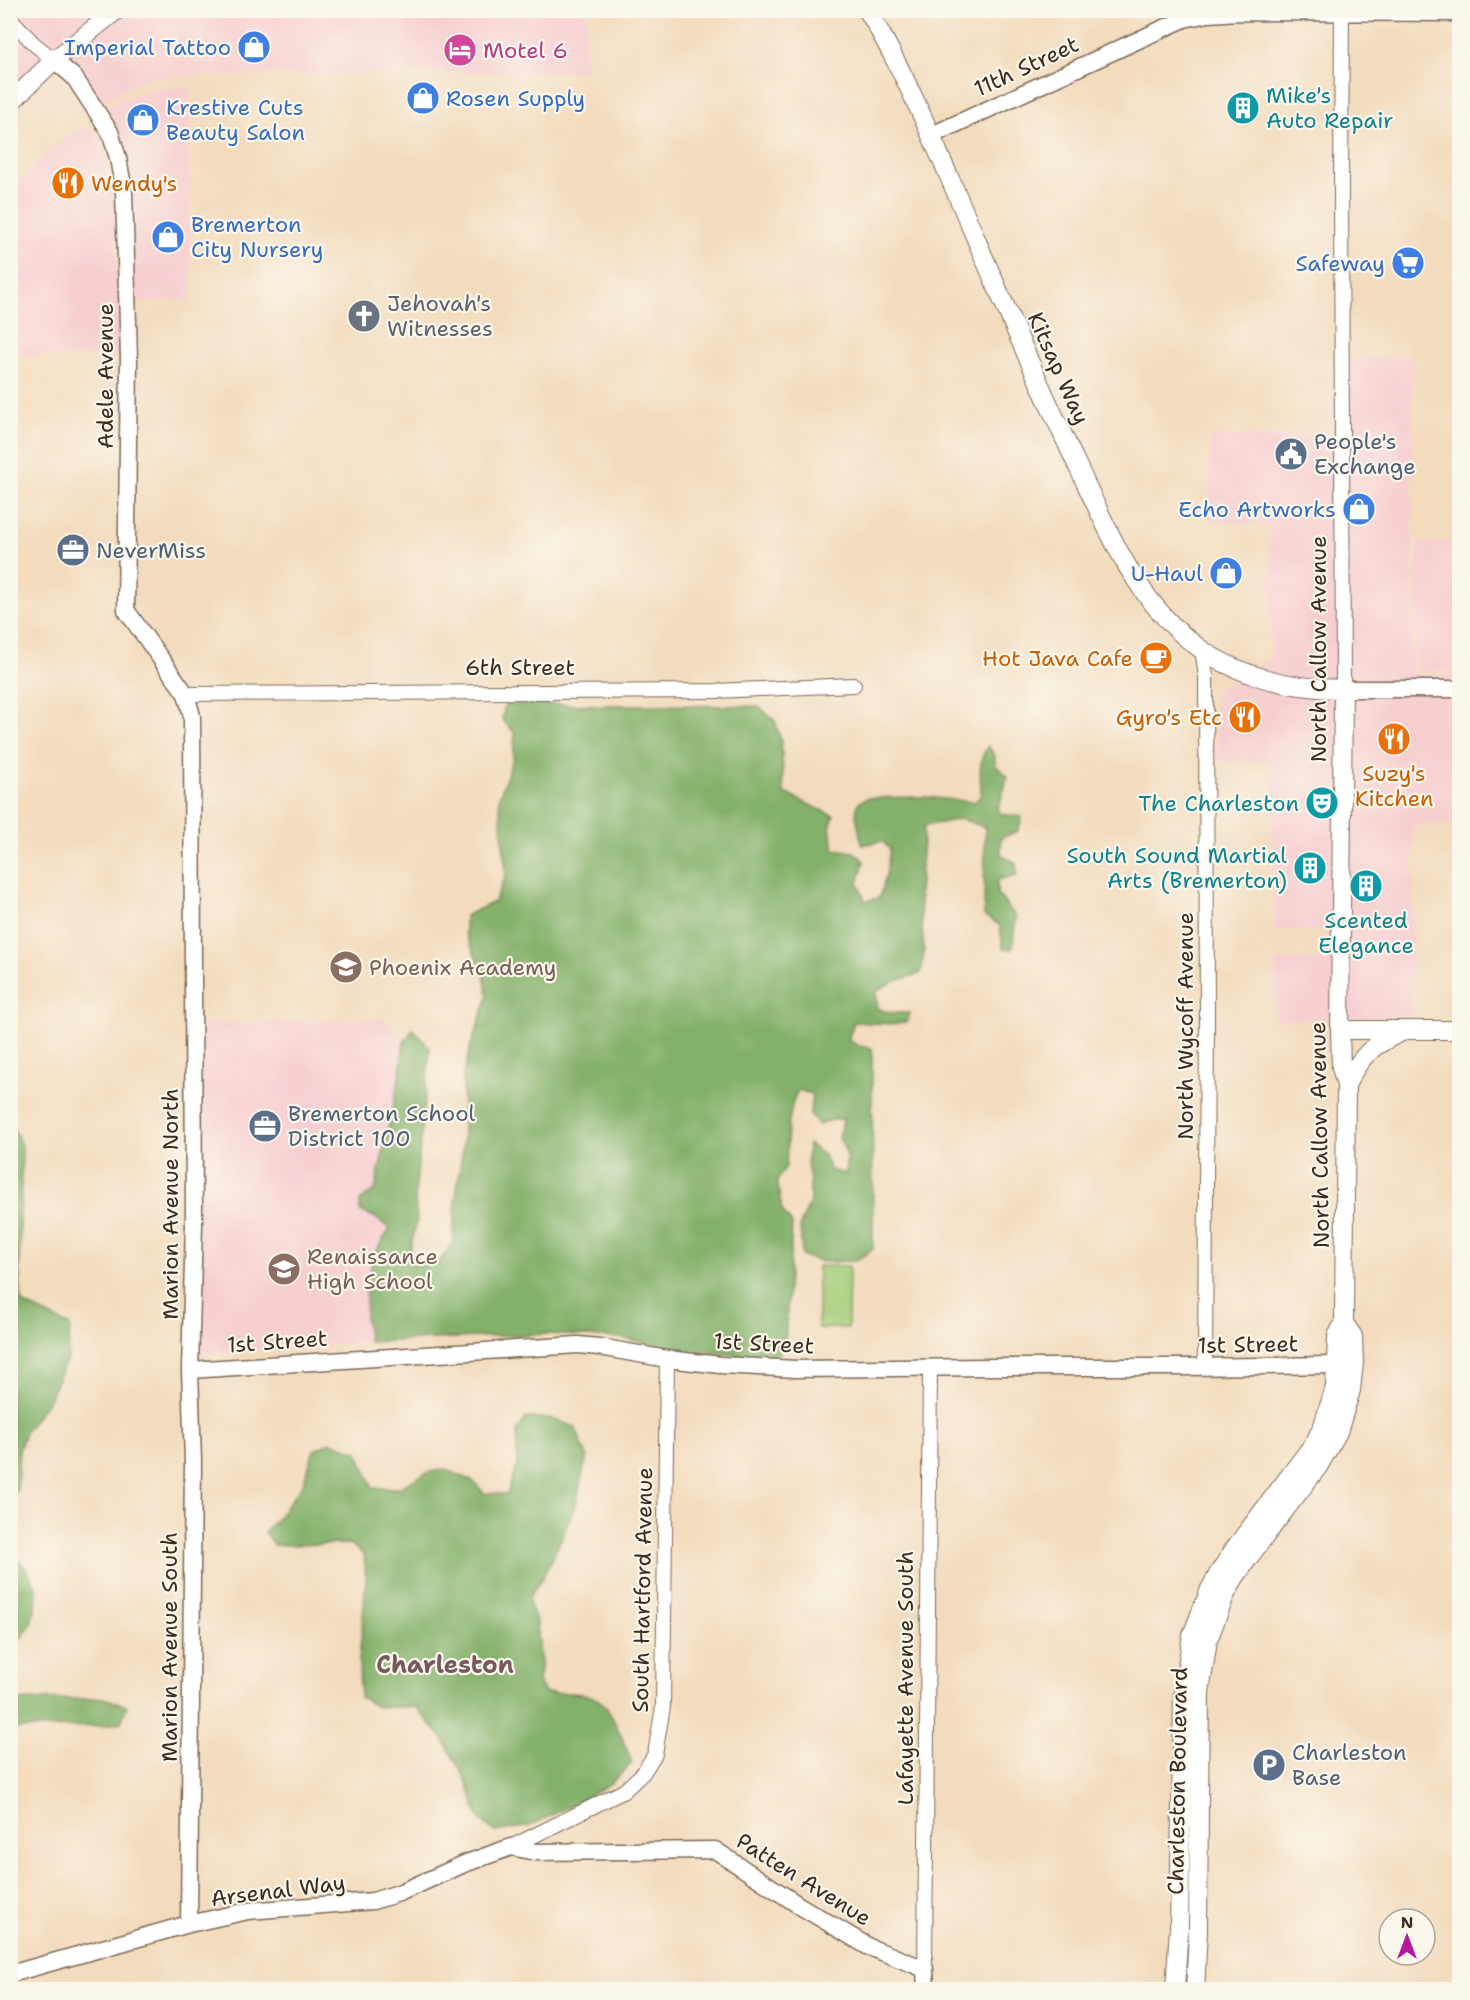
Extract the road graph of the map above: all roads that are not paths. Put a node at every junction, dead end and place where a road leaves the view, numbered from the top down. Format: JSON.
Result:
{"nodes":[{"id":1,"x":117,"y":10,"type":"edge"},
{"id":2,"x":867,"y":10,"type":"edge"},
{"id":3,"x":1342,"y":11,"type":"edge"},
{"id":4,"x":1460,"y":13,"type":"edge"},
{"id":5,"x":10,"y":18,"type":"edge"},
{"id":6,"x":54,"y":60,"type":"junction"},
{"id":7,"x":10,"y":103,"type":"edge"},
{"id":8,"x":932,"y":135,"type":"junction"},
{"id":9,"x":1202,"y":650,"type":"junction"},
{"id":10,"x":854,"y":685,"type":"dead end"},
{"id":11,"x":1342,"y":689,"type":"junction"},
{"id":12,"x":1460,"y":689,"type":"edge"},
{"id":13,"x":186,"y":694,"type":"junction"},
{"id":14,"x":1340,"y":1030,"type":"junction"},
{"id":15,"x":1408,"y":1030,"type":"junction"},
{"id":16,"x":1460,"y":1030,"type":"edge"},
{"id":17,"x":1346,"y":1085,"type":"junction"},
{"id":18,"x":667,"y":1359,"type":"junction"},
{"id":19,"x":1345,"y":1364,"type":"junction"},
{"id":20,"x":930,"y":1367,"type":"junction"},
{"id":21,"x":1205,"y":1367,"type":"junction"},
{"id":22,"x":190,"y":1370,"type":"junction"},
{"id":23,"x":511,"y":1847,"type":"junction"},
{"id":24,"x":189,"y":1924,"type":"junction"},
{"id":25,"x":926,"y":1969,"type":"junction"},
{"id":26,"x":10,"y":1974,"type":"edge"},
{"id":27,"x":926,"y":1989,"type":"edge"},
{"id":28,"x":1175,"y":1989,"type":"edge"},
{"id":29,"x":1195,"y":1989,"type":"edge"}],
"edges":[{"from":1,"to":6,"type":"main road"},
{"from":2,"to":8,"type":"main road","name":"Kitsap Way"},
{"from":3,"to":4,"type":"main road","name":"11th Street"},
{"from":3,"to":8,"type":"main road","name":"11th Street"},
{"from":3,"to":11,"type":"street","name":"North Callow Avenue"},
{"from":5,"to":6,"type":"street"},
{"from":6,"to":7,"type":"main road"},
{"from":6,"to":13,"type":"main road","name":"Adele Avenue"},
{"from":8,"to":9,"type":"main road","name":"Kitsap Way"},
{"from":9,"to":11,"type":"main road","name":"Kitsap Way"},
{"from":9,"to":21,"type":"street","name":"North Wycoff Avenue"},
{"from":10,"to":13,"type":"street","name":"6th Street"},
{"from":11,"to":12,"type":"main road"},
{"from":11,"to":14,"type":"main road","name":"North Callow Avenue"},
{"from":13,"to":22,"type":"main road","name":"Marion Avenue North"},
{"from":14,"to":15,"type":"main road"},
{"from":14,"to":17,"type":"main road","name":"North Callow Avenue"},
{"from":15,"to":16,"type":"main road"},
{"from":15,"to":17,"type":"main road"},
{"from":17,"to":19,"type":"main road","name":"North Callow Avenue"},
{"from":18,"to":20,"type":"main road","name":"1st Street"},
{"from":18,"to":22,"type":"main road","name":"1st Street"},
{"from":18,"to":23,"type":"street","name":"South Hartford Avenue"},
{"from":19,"to":21,"type":"main road","name":"1st Street"},
{"from":19,"to":28,"type":"main road","name":"Charleston Boulevard"},
{"from":19,"to":29,"type":"main road","name":"Charleston Boulevard"},
{"from":20,"to":21,"type":"main road","name":"1st Street"},
{"from":20,"to":25,"type":"street","name":"Lafayette Avenue South"},
{"from":22,"to":24,"type":"main road","name":"Marion Avenue South"},
{"from":23,"to":24,"type":"main road","name":"Arsenal Way"},
{"from":23,"to":25,"type":"main road","name":"Patten Avenue"},
{"from":24,"to":26,"type":"main road","name":"Arsenal Way"},
{"from":25,"to":27,"type":"main road","name":"Lafayette Avenue South"}]}
